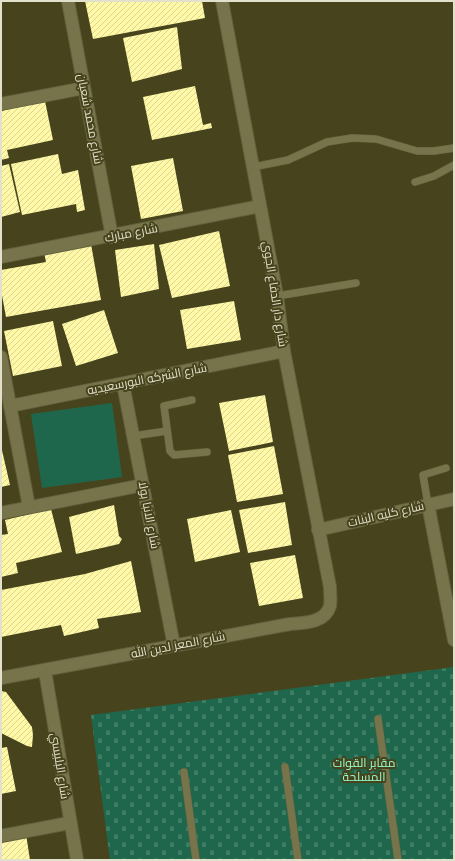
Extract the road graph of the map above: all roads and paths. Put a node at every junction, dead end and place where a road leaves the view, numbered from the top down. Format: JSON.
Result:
{"nodes":[{"id":1,"x":68,"y":1,"type":"edge"},
{"id":2,"x":222,"y":1,"type":"edge"},
{"id":3,"x":84,"y":88,"type":"junction"},
{"id":4,"x":1,"y":104,"type":"edge"},
{"id":5,"x":454,"y":148,"type":"edge"},
{"id":6,"x":454,"y":166,"type":"edge"},
{"id":7,"x":253,"y":167,"type":"junction"},
{"id":8,"x":414,"y":182,"type":"dead end"},
{"id":9,"x":260,"y":206,"type":"junction"},
{"id":10,"x":112,"y":237,"type":"junction"},
{"id":11,"x":1,"y":257,"type":"edge"},
{"id":12,"x":356,"y":283,"type":"dead end"},
{"id":13,"x":277,"y":296,"type":"junction"},
{"id":14,"x":284,"y":352,"type":"junction"},
{"id":15,"x":1,"y":357,"type":"edge"},
{"id":16,"x":123,"y":384,"type":"junction"},
{"id":17,"x":192,"y":400,"type":"dead end"},
{"id":18,"x":10,"y":406,"type":"junction"},
{"id":19,"x":167,"y":431,"type":"junction"},
{"id":20,"x":133,"y":436,"type":"junction"},
{"id":21,"x":207,"y":452,"type":"dead end"},
{"id":22,"x":446,"y":468,"type":"dead end"},
{"id":23,"x":143,"y":485,"type":"junction"},
{"id":24,"x":454,"y":499,"type":"edge"},
{"id":25,"x":428,"y":504,"type":"junction"},
{"id":26,"x":29,"y":507,"type":"junction"},
{"id":27,"x":1,"y":513,"type":"edge"},
{"id":28,"x":318,"y":530,"type":"junction"},
{"id":29,"x":330,"y":587,"type":"joint"},
{"id":30,"x":454,"y":640,"type":"edge"},
{"id":31,"x":174,"y":646,"type":"junction"},
{"id":32,"x":45,"y":671,"type":"junction"},
{"id":33,"x":1,"y":678,"type":"edge"},
{"id":34,"x":378,"y":719,"type":"dead end"},
{"id":35,"x":285,"y":767,"type":"dead end"},
{"id":36,"x":184,"y":772,"type":"dead end"},
{"id":37,"x":69,"y":823,"type":"junction"},
{"id":38,"x":1,"y":836,"type":"edge"},
{"id":39,"x":77,"y":860,"type":"edge"},
{"id":40,"x":196,"y":860,"type":"edge"},
{"id":41,"x":298,"y":860,"type":"edge"},
{"id":42,"x":398,"y":860,"type":"edge"}],
"edges":[{"from":1,"to":3,"type":"street","name":"شارع محمد شعبان"},
{"from":2,"to":7,"type":"street","name":"شارع دار الدفاع الجوي"},
{"from":3,"to":4,"type":"street"},
{"from":3,"to":10,"type":"street","name":"شارع محمد شعبان"},
{"from":5,"to":7,"type":"lane"},
{"from":6,"to":8,"type":"lane"},
{"from":7,"to":9,"type":"street","name":"شارع دار الدفاع الجوي"},
{"from":9,"to":10,"type":"street","name":"شارع مبارك"},
{"from":9,"to":13,"type":"street","name":"شارع دار الدفاع الجوي"},
{"from":10,"to":11,"type":"street","name":"شارع مبارك"},
{"from":12,"to":13,"type":"lane"},
{"from":13,"to":14,"type":"street","name":"شارع دار الدفاع الجوي"},
{"from":14,"to":16,"type":"street","name":"شارع الشركه البورسعيديه"},
{"from":14,"to":28,"type":"street","name":"شارع دار الدفاع الجوي"},
{"from":15,"to":18,"type":"street"},
{"from":16,"to":18,"type":"street","name":"شارع الشركه البورسعيديه"},
{"from":16,"to":20,"type":"street","name":"شارع الانبا بولا"},
{"from":17,"to":19,"type":"lane"},
{"from":18,"to":26,"type":"street"},
{"from":19,"to":20,"type":"lane"},
{"from":19,"to":21,"type":"lane"},
{"from":20,"to":23,"type":"street","name":"شارع الانبا بولا"},
{"from":22,"to":25,"type":"lane"},
{"from":23,"to":26,"type":"street"},
{"from":23,"to":31,"type":"street","name":"شارع الانبا بولا"},
{"from":24,"to":25,"type":"street","name":"شارع كليه البنات"},
{"from":25,"to":28,"type":"street","name":"شارع كليه البنات"},
{"from":25,"to":30,"type":"street"},
{"from":26,"to":27,"type":"street"},
{"from":28,"to":29,"type":"street","name":"شارع دار الدفاع الجوي"},
{"from":29,"to":31,"type":"street","name":"شارع المعز لدين الله"},
{"from":31,"to":32,"type":"street","name":"شارع المعز لدين الله"},
{"from":32,"to":33,"type":"street","name":"شارع المعز لدين الله"},
{"from":32,"to":37,"type":"street","name":"شارع البلبيسي"},
{"from":34,"to":42,"type":"lane"},
{"from":35,"to":41,"type":"lane"},
{"from":36,"to":40,"type":"lane"},
{"from":37,"to":38,"type":"street"},
{"from":37,"to":39,"type":"street","name":"شارع البلبيسي"}]}
